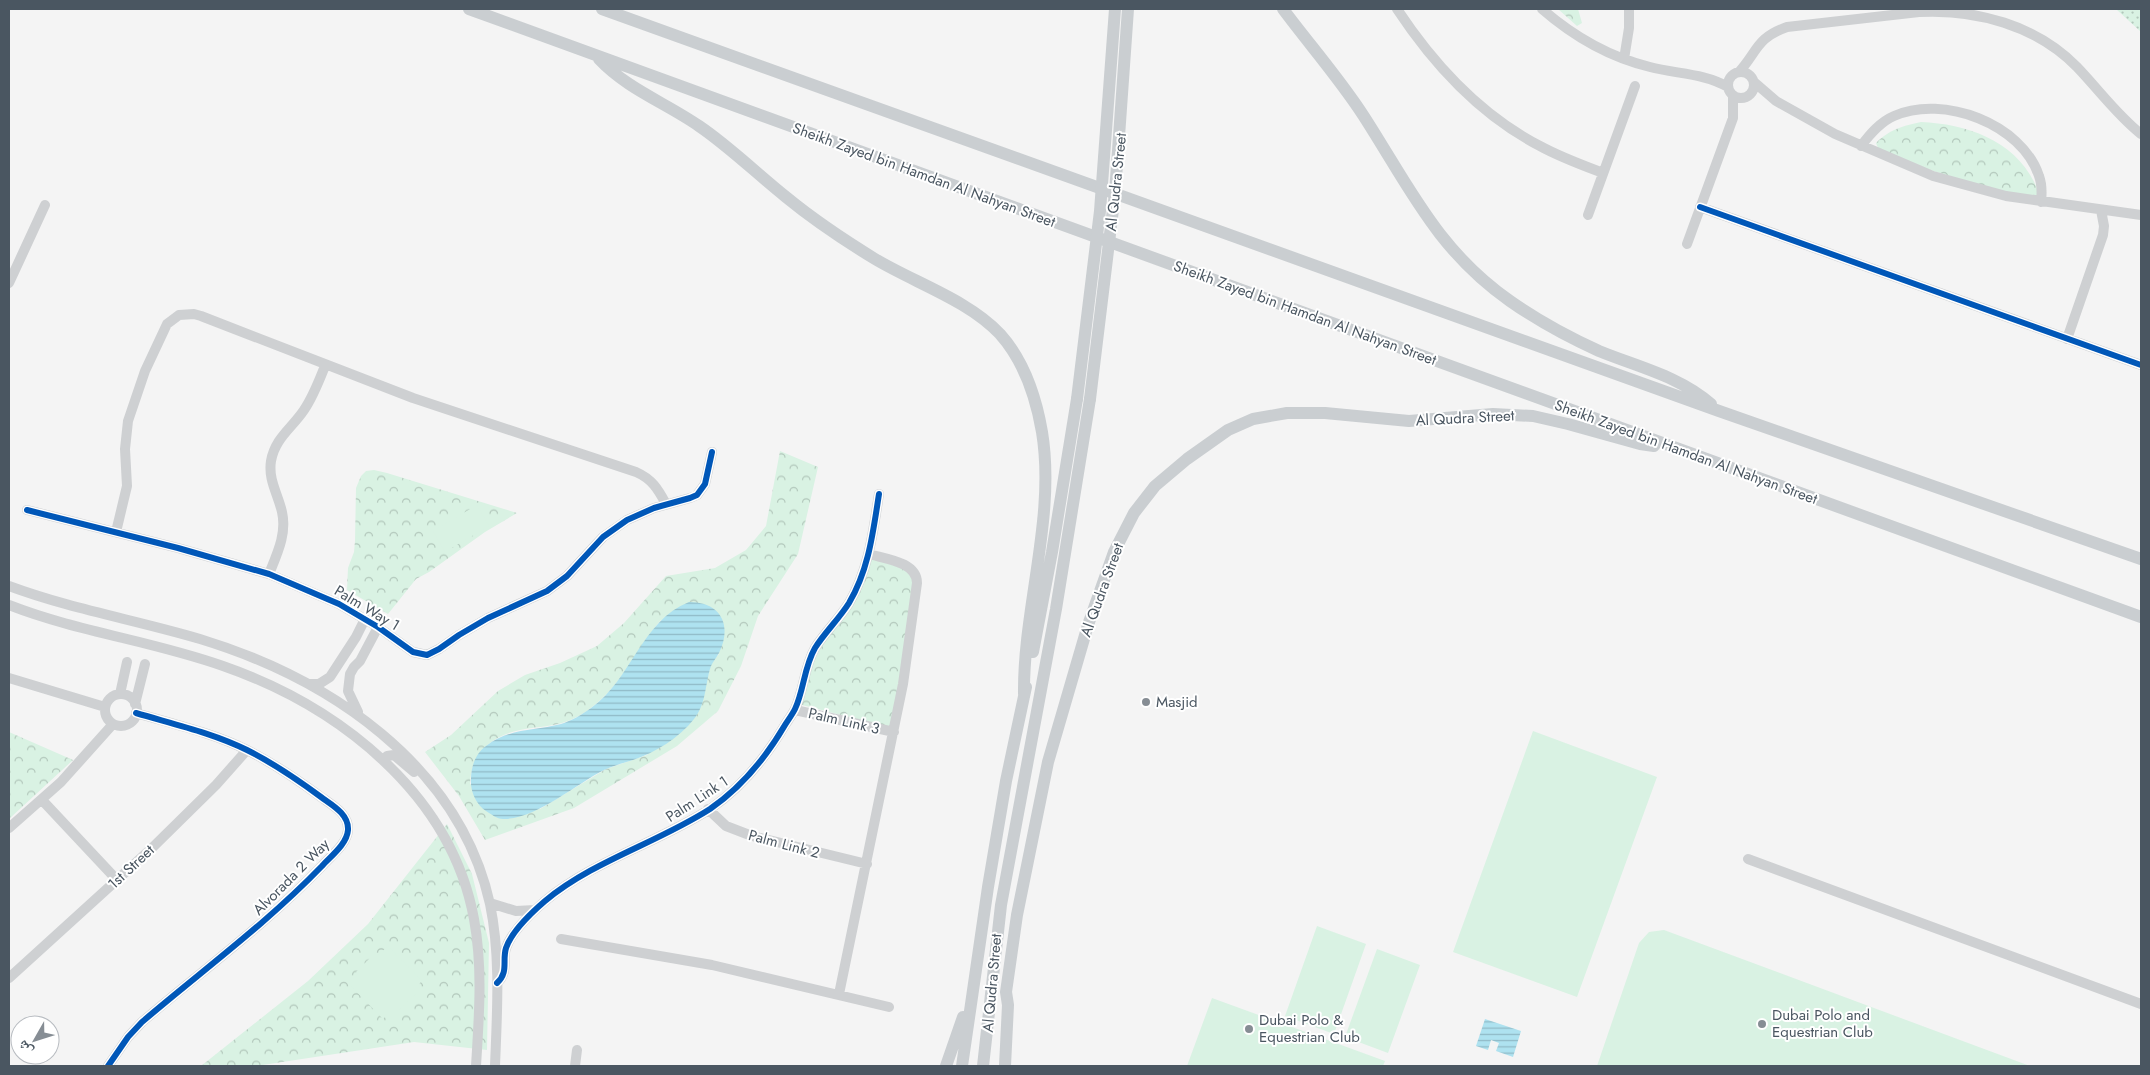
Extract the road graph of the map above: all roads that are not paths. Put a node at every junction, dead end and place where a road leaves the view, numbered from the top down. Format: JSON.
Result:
{"nodes":[{"id":1,"x":469,"y":9,"type":"edge"},
{"id":2,"x":602,"y":9,"type":"edge"},
{"id":3,"x":1115,"y":9,"type":"edge"},
{"id":4,"x":1128,"y":9,"type":"edge"},
{"id":5,"x":1283,"y":9,"type":"edge"},
{"id":6,"x":1397,"y":9,"type":"edge"},
{"id":7,"x":1542,"y":9,"type":"edge"},
{"id":8,"x":1628,"y":9,"type":"edge"},
{"id":9,"x":596,"y":56,"type":"junction"},
{"id":10,"x":1624,"y":59,"type":"junction"},
{"id":11,"x":1748,"y":60,"type":"junction"},
{"id":12,"x":1751,"y":78,"type":"junction"},
{"id":13,"x":1733,"y":83,"type":"junction"},
{"id":14,"x":1635,"y":86,"type":"dead end"},
{"id":15,"x":1746,"y":97,"type":"junction"},
{"id":16,"x":1776,"y":101,"type":"junction"},
{"id":17,"x":1733,"y":118,"type":"junction"},
{"id":18,"x":2141,"y":134,"type":"edge"},
{"id":19,"x":1861,"y":146,"type":"junction"},
{"id":20,"x":1603,"y":173,"type":"junction"},
{"id":21,"x":2041,"y":202,"type":"junction"},
{"id":22,"x":45,"y":205,"type":"dead end"},
{"id":23,"x":1700,"y":207,"type":"junction"},
{"id":24,"x":2101,"y":210,"type":"junction"},
{"id":25,"x":1588,"y":215,"type":"dead end"},
{"id":26,"x":2141,"y":215,"type":"edge"},
{"id":27,"x":1687,"y":244,"type":"dead end"},
{"id":28,"x":9,"y":283,"type":"edge"},
{"id":29,"x":2067,"y":339,"type":"junction"},
{"id":30,"x":2141,"y":365,"type":"edge"},
{"id":31,"x":325,"y":366,"type":"junction"},
{"id":32,"x":1083,"y":399,"type":"junction"},
{"id":33,"x":1719,"y":410,"type":"junction"},
{"id":34,"x":1679,"y":449,"type":"junction"},
{"id":35,"x":712,"y":452,"type":"dead end"},
{"id":36,"x":880,"y":494,"type":"dead end"},
{"id":37,"x":666,"y":504,"type":"junction"},
{"id":38,"x":27,"y":510,"type":"dead end"},
{"id":39,"x":116,"y":532,"type":"junction"},
{"id":40,"x":870,"y":554,"type":"junction"},
{"id":41,"x":2141,"y":559,"type":"edge"},
{"id":42,"x":269,"y":574,"type":"junction"},
{"id":43,"x":10,"y":588,"type":"edge"},
{"id":44,"x":9,"y":605,"type":"edge"},
{"id":45,"x":2141,"y":617,"type":"edge"},
{"id":46,"x":365,"y":619,"type":"junction"},
{"id":47,"x":378,"y":627,"type":"junction"},
{"id":48,"x":346,"y":653,"type":"junction"},
{"id":49,"x":360,"y":661,"type":"junction"},
{"id":50,"x":127,"y":662,"type":"dead end"},
{"id":51,"x":145,"y":664,"type":"dead end"},
{"id":52,"x":335,"y":670,"type":"junction"},
{"id":53,"x":9,"y":678,"type":"edge"},
{"id":54,"x":349,"y":679,"type":"junction"},
{"id":55,"x":310,"y":684,"type":"junction"},
{"id":56,"x":120,"y":694,"type":"junction"},
{"id":57,"x":1024,"y":694,"type":"junction"},
{"id":58,"x":105,"y":707,"type":"junction"},
{"id":59,"x":136,"y":708,"type":"junction"},
{"id":60,"x":795,"y":710,"type":"junction"},
{"id":61,"x":362,"y":717,"type":"junction"},
{"id":62,"x":113,"y":724,"type":"junction"},
{"id":63,"x":894,"y":732,"type":"junction"},
{"id":64,"x":247,"y":750,"type":"junction"},
{"id":65,"x":384,"y":760,"type":"junction"},
{"id":66,"x":42,"y":800,"type":"junction"},
{"id":67,"x":450,"y":809,"type":"junction"},
{"id":68,"x":708,"y":810,"type":"junction"},
{"id":69,"x":9,"y":828,"type":"edge"},
{"id":70,"x":1748,"y":859,"type":"dead end"},
{"id":71,"x":867,"y":864,"type":"junction"},
{"id":72,"x":117,"y":880,"type":"junction"},
{"id":73,"x":490,"y":903,"type":"junction"},
{"id":74,"x":535,"y":910,"type":"junction"},
{"id":75,"x":561,"y":939,"type":"dead end"},
{"id":76,"x":9,"y":978,"type":"edge"},
{"id":77,"x":497,"y":983,"type":"junction"},
{"id":78,"x":973,"y":991,"type":"junction"},
{"id":79,"x":1006,"y":992,"type":"junction"},
{"id":80,"x":839,"y":994,"type":"junction"},
{"id":81,"x":2141,"y":1004,"type":"edge"},
{"id":82,"x":889,"y":1007,"type":"dead end"},
{"id":83,"x":479,"y":1026,"type":"junction"},
{"id":84,"x":577,"y":1050,"type":"dead end"},
{"id":85,"x":108,"y":1066,"type":"edge"},
{"id":86,"x":476,"y":1066,"type":"edge"},
{"id":87,"x":484,"y":1066,"type":"edge"},
{"id":88,"x":495,"y":1066,"type":"edge"},
{"id":89,"x":576,"y":1066,"type":"edge"},
{"id":90,"x":946,"y":1066,"type":"edge"},
{"id":91,"x":962,"y":1066,"type":"edge"},
{"id":92,"x":983,"y":1066,"type":"edge"},
{"id":93,"x":996,"y":1066,"type":"edge"},
{"id":94,"x":1005,"y":1066,"type":"edge"}],
"edges":[{"from":1,"to":9,"type":"main road","name":"Sheikh Zayed bin Hamdan Al Nahyan Street"},
{"from":2,"to":33,"type":"main road"},
{"from":3,"to":32,"type":"main road","name":"Al Qudra Street","bridge":true},
{"from":4,"to":32,"type":"main road","name":"Al Qudra Street","bridge":true},
{"from":5,"to":33,"type":"main road"},
{"from":6,"to":20,"type":"street"},
{"from":7,"to":10,"type":"street"},
{"from":8,"to":10,"type":"street"},
{"from":9,"to":34,"type":"main road","name":"Sheikh Zayed bin Hamdan Al Nahyan Street"},
{"from":9,"to":57,"type":"main road"},
{"from":10,"to":13,"type":"street"},
{"from":11,"to":12,"type":"street"},
{"from":11,"to":13,"type":"street"},
{"from":11,"to":18,"type":"street"},
{"from":12,"to":13,"type":"street"},
{"from":12,"to":15,"type":"street"},
{"from":12,"to":16,"type":"street"},
{"from":13,"to":15,"type":"street"},
{"from":13,"to":17,"type":"street"},
{"from":14,"to":20,"type":"street"},
{"from":15,"to":16,"type":"street"},
{"from":15,"to":17,"type":"street"},
{"from":16,"to":19,"type":"street"},
{"from":17,"to":23,"type":"street"},
{"from":19,"to":21,"type":"street"},
{"from":19,"to":21,"type":"street"},
{"from":20,"to":25,"type":"street"},
{"from":21,"to":24,"type":"street"},
{"from":22,"to":28,"type":"street"},
{"from":23,"to":27,"type":"street"},
{"from":23,"to":29,"type":"street"},
{"from":24,"to":26,"type":"street"},
{"from":24,"to":29,"type":"street"},
{"from":29,"to":30,"type":"street"},
{"from":31,"to":37,"type":"street"},
{"from":31,"to":39,"type":"street"},
{"from":31,"to":42,"type":"street"},
{"from":32,"to":57,"type":"main road","name":"Al Qudra Street"},
{"from":32,"to":92,"type":"main road","name":"Al Qudra Street"},
{"from":33,"to":41,"type":"main road"},
{"from":34,"to":45,"type":"main road","name":"Sheikh Zayed bin Hamdan Al Nahyan Street"},
{"from":34,"to":79,"type":"main road","name":"Al Qudra Street"},
{"from":35,"to":37,"type":"street","name":"Palm Way 1"},
{"from":36,"to":40,"type":"street","name":"Palm Link 1"},
{"from":37,"to":47,"type":"street","name":"Palm Way 1"},
{"from":38,"to":39,"type":"street","name":"Palm Way 1"},
{"from":39,"to":42,"type":"street","name":"Palm Way 1"},
{"from":40,"to":60,"type":"street","name":"Palm Link 1"},
{"from":40,"to":63,"type":"street"},
{"from":42,"to":46,"type":"street","name":"Palm Way 1"},
{"from":43,"to":55,"type":"street"},
{"from":44,"to":65,"type":"street"},
{"from":46,"to":47,"type":"street","name":"Palm Way 1"},
{"from":46,"to":48,"type":"street"},
{"from":47,"to":49,"type":"street"},
{"from":48,"to":49,"type":"street"},
{"from":48,"to":52,"type":"street"},
{"from":49,"to":54,"type":"street"},
{"from":50,"to":56,"type":"street"},
{"from":51,"to":59,"type":"street"},
{"from":52,"to":54,"type":"street"},
{"from":52,"to":55,"type":"street"},
{"from":53,"to":58,"type":"street"},
{"from":54,"to":61,"type":"street"},
{"from":55,"to":61,"type":"street"},
{"from":56,"to":58,"type":"street"},
{"from":56,"to":59,"type":"street"},
{"from":57,"to":78,"type":"main road","name":"Al Qudra Street"},
{"from":58,"to":62,"type":"street"},
{"from":59,"to":62,"type":"street"},
{"from":59,"to":64,"type":"street","name":"Alvorada 2 Way"},
{"from":60,"to":63,"type":"street","name":"Palm Link 3"},
{"from":60,"to":68,"type":"street","name":"Palm Link 1"},
{"from":61,"to":67,"type":"street"},
{"from":62,"to":66,"type":"street"},
{"from":63,"to":71,"type":"street"},
{"from":64,"to":72,"type":"street","name":"1st Street"},
{"from":64,"to":85,"type":"street","name":"Alvorada 2 Way"},
{"from":65,"to":67,"type":"street"},
{"from":65,"to":83,"type":"street"},
{"from":66,"to":69,"type":"street"},
{"from":66,"to":72,"type":"street"},
{"from":67,"to":73,"type":"street"},
{"from":68,"to":71,"type":"street","name":"Palm Link 2"},
{"from":68,"to":74,"type":"street","name":"Palm Link 1"},
{"from":70,"to":81,"type":"street"},
{"from":71,"to":80,"type":"street"},
{"from":72,"to":76,"type":"street","name":"1st Street"},
{"from":73,"to":74,"type":"street"},
{"from":73,"to":77,"type":"street"},
{"from":74,"to":77,"type":"street","name":"Palm Link 1"},
{"from":75,"to":80,"type":"street"},
{"from":77,"to":88,"type":"street"},
{"from":78,"to":90,"type":"main road","name":"Al Qudra Street"},
{"from":78,"to":91,"type":"main road","name":"Al Qudra Street"},
{"from":79,"to":93,"type":"main road"},
{"from":79,"to":94,"type":"main road","name":"Al Qudra Street"},
{"from":80,"to":82,"type":"street"},
{"from":83,"to":86,"type":"street"},
{"from":83,"to":87,"type":"street"},
{"from":84,"to":89,"type":"street"}]}
